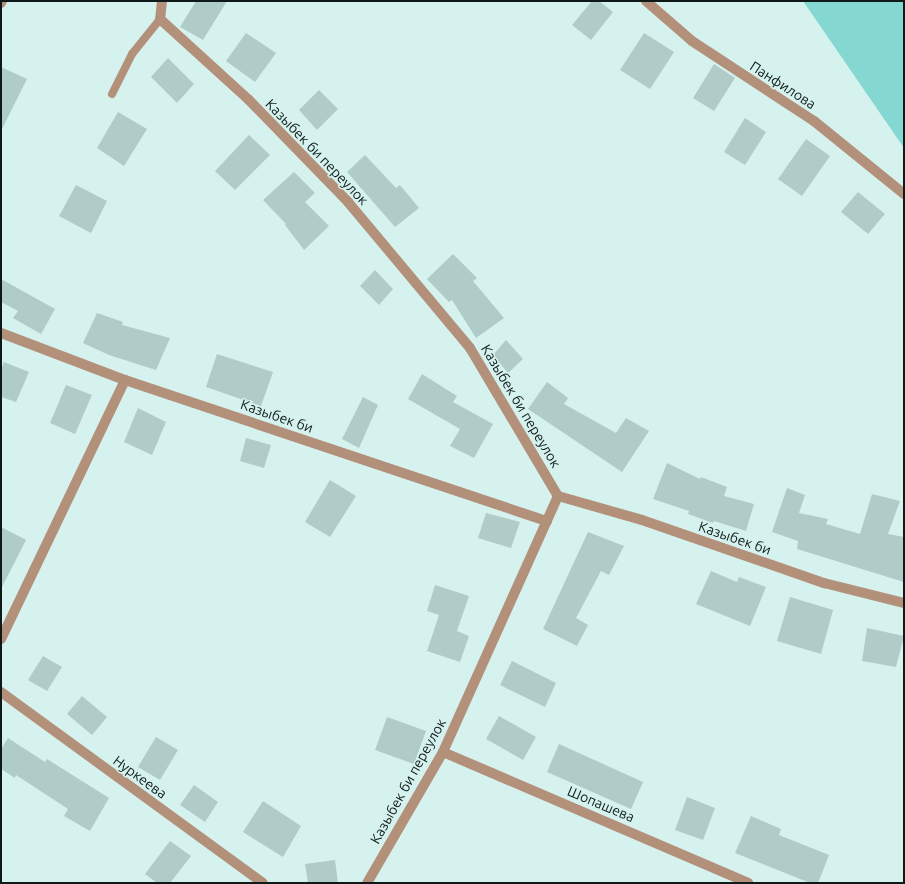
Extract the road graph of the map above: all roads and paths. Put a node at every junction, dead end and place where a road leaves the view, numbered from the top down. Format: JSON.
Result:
{"nodes":[{"id":1,"x":162,"y":1,"type":"edge"},
{"id":2,"x":646,"y":1,"type":"edge"},
{"id":3,"x":160,"y":19,"type":"junction"},
{"id":4,"x":112,"y":94,"type":"dead end"},
{"id":5,"x":904,"y":194,"type":"edge"},
{"id":6,"x":1,"y":333,"type":"edge"},
{"id":7,"x":125,"y":380,"type":"junction"},
{"id":8,"x":558,"y":496,"type":"junction"},
{"id":9,"x":546,"y":521,"type":"junction"},
{"id":10,"x":904,"y":603,"type":"edge"},
{"id":11,"x":1,"y":639,"type":"edge"},
{"id":12,"x":1,"y":692,"type":"edge"},
{"id":13,"x":443,"y":752,"type":"junction"},
{"id":14,"x":263,"y":883,"type":"edge"},
{"id":15,"x":367,"y":883,"type":"edge"},
{"id":16,"x":748,"y":883,"type":"edge"}],
"edges":[{"from":1,"to":3,"type":"street"},
{"from":2,"to":5,"type":"street","name":"Панфилова"},
{"from":3,"to":4,"type":"lane"},
{"from":3,"to":8,"type":"street","name":"Казыбек би переулок"},
{"from":6,"to":7,"type":"street","name":"Казыбек би"},
{"from":7,"to":9,"type":"street","name":"Казыбек би"},
{"from":7,"to":11,"type":"street"},
{"from":8,"to":9,"type":"street","name":"Казыбек би переулок"},
{"from":8,"to":10,"type":"street","name":"Казыбек би"},
{"from":9,"to":13,"type":"street","name":"Казыбек би переулок"},
{"from":12,"to":14,"type":"street","name":"Нуркеева"},
{"from":13,"to":15,"type":"street","name":"Казыбек би переулок"},
{"from":13,"to":16,"type":"street","name":"Шопашева"}]}
